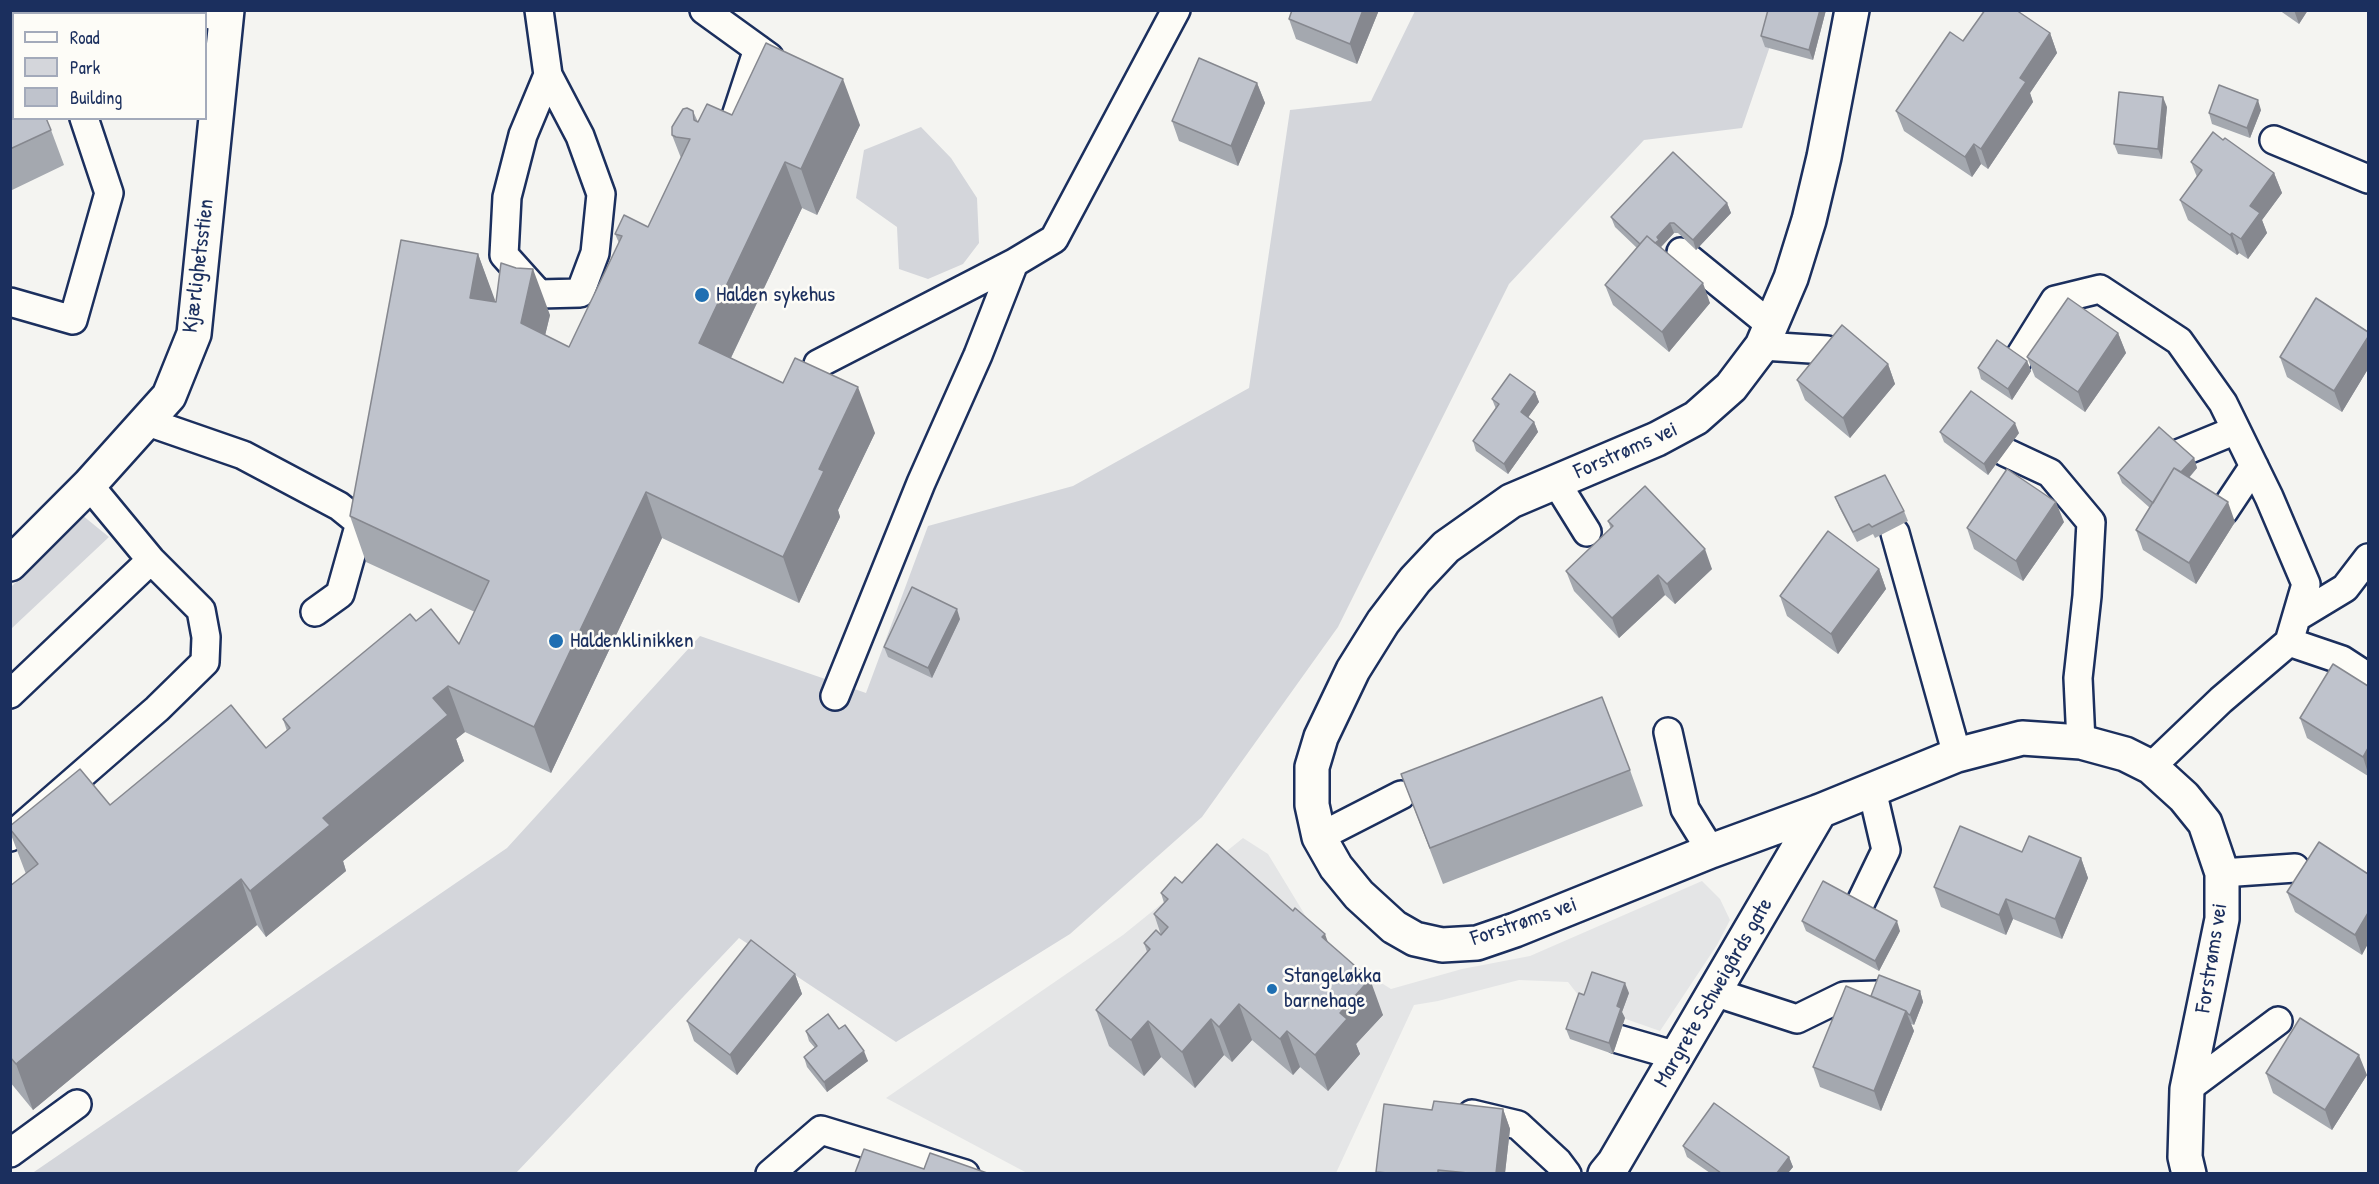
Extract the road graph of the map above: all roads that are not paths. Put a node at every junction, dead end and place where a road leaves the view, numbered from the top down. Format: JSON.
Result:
{"nodes":[{"id":1,"x":539,"y":10,"type":"edge"},
{"id":2,"x":704,"y":10,"type":"edge"},
{"id":3,"x":1176,"y":10,"type":"edge"},
{"id":4,"x":1852,"y":10,"type":"edge"},
{"id":5,"x":216,"y":14,"type":"edge"},
{"id":6,"x":548,"y":75,"type":"junction"},
{"id":7,"x":85,"y":120,"type":"edge"},
{"id":8,"x":2274,"y":140,"type":"dead end"},
{"id":9,"x":726,"y":146,"type":"edge"},
{"id":10,"x":2368,"y":179,"type":"edge"},
{"id":11,"x":1681,"y":252,"type":"dead end"},
{"id":12,"x":1014,"y":263,"type":"junction"},
{"id":13,"x":10,"y":302,"type":"edge"},
{"id":14,"x":1767,"y":336,"type":"junction"},
{"id":15,"x":1827,"y":350,"type":"edge"},
{"id":16,"x":2017,"y":361,"type":"edge"},
{"id":17,"x":818,"y":364,"type":"dead end"},
{"id":18,"x":145,"y":421,"type":"junction"},
{"id":19,"x":2236,"y":430,"type":"junction"},
{"id":20,"x":2005,"y":452,"type":"dead end"},
{"id":21,"x":2180,"y":453,"type":"edge"},
{"id":22,"x":2254,"y":466,"type":"junction"},
{"id":23,"x":1556,"y":482,"type":"junction"},
{"id":24,"x":89,"y":485,"type":"junction"},
{"id":25,"x":2224,"y":512,"type":"edge"},
{"id":26,"x":1587,"y":532,"type":"dead end"},
{"id":27,"x":1895,"y":533,"type":"dead end"},
{"id":28,"x":2368,"y":558,"type":"edge"},
{"id":29,"x":152,"y":560,"type":"junction"},
{"id":30,"x":10,"y":564,"type":"edge"},
{"id":31,"x":315,"y":612,"type":"dead end"},
{"id":32,"x":2297,"y":616,"type":"junction"},
{"id":33,"x":2289,"y":642,"type":"junction"},
{"id":34,"x":2368,"y":677,"type":"edge"},
{"id":35,"x":10,"y":694,"type":"edge"},
{"id":36,"x":835,"y":696,"type":"dead end"},
{"id":37,"x":1668,"y":732,"type":"dead end"},
{"id":38,"x":2082,"y":742,"type":"junction"},
{"id":39,"x":1957,"y":755,"type":"junction"},
{"id":40,"x":2151,"y":767,"type":"junction"},
{"id":41,"x":1872,"y":790,"type":"junction"},
{"id":42,"x":1401,"y":795,"type":"edge"},
{"id":43,"x":1820,"y":811,"type":"junction"},
{"id":44,"x":10,"y":837,"type":"edge"},
{"id":45,"x":1319,"y":837,"type":"junction"},
{"id":46,"x":1711,"y":851,"type":"junction"},
{"id":47,"x":2295,"y":868,"type":"dead end"},
{"id":48,"x":2222,"y":873,"type":"junction"},
{"id":49,"x":1858,"y":908,"type":"edge"},
{"id":50,"x":1714,"y":992,"type":"junction"},
{"id":51,"x":1879,"y":995,"type":"edge"},
{"id":52,"x":2278,"y":1021,"type":"dead end"},
{"id":53,"x":1618,"y":1039,"type":"dead end"},
{"id":54,"x":1677,"y":1056,"type":"junction"},
{"id":55,"x":2187,"y":1089,"type":"junction"},
{"id":56,"x":77,"y":1104,"type":"dead end"},
{"id":57,"x":1451,"y":1110,"type":"edge"},
{"id":58,"x":10,"y":1153,"type":"edge"},
{"id":59,"x":770,"y":1173,"type":"edge"},
{"id":60,"x":964,"y":1173,"type":"edge"},
{"id":61,"x":1567,"y":1173,"type":"edge"},
{"id":62,"x":1605,"y":1173,"type":"edge"},
{"id":63,"x":2189,"y":1173,"type":"edge"}],
"edges":[{"from":1,"to":6,"type":"lane"},
{"from":2,"to":9,"type":"lane"},
{"from":3,"to":12,"type":"lane"},
{"from":4,"to":14,"type":"street","name":"Forstrøms vei"},
{"from":5,"to":18,"type":"street","name":"Kjærlighetsstien"},
{"from":6,"to":6,"type":"lane"},
{"from":7,"to":13,"type":"lane"},
{"from":8,"to":10,"type":"lane"},
{"from":11,"to":14,"type":"lane"},
{"from":12,"to":17,"type":"lane"},
{"from":12,"to":36,"type":"lane"},
{"from":14,"to":15,"type":"lane"},
{"from":14,"to":23,"type":"street","name":"Forstrøms vei"},
{"from":16,"to":19,"type":"lane"},
{"from":18,"to":24,"type":"street","name":"Kjærlighetsstien"},
{"from":18,"to":31,"type":"lane"},
{"from":19,"to":21,"type":"lane"},
{"from":19,"to":22,"type":"lane"},
{"from":20,"to":38,"type":"lane"},
{"from":22,"to":25,"type":"lane"},
{"from":22,"to":32,"type":"lane"},
{"from":23,"to":26,"type":"lane"},
{"from":23,"to":45,"type":"street","name":"Forstrøms vei"},
{"from":24,"to":29,"type":"lane"},
{"from":24,"to":30,"type":"street","name":"Kjærlighetsstien"},
{"from":27,"to":39,"type":"lane"},
{"from":28,"to":32,"type":"lane"},
{"from":29,"to":35,"type":"lane"},
{"from":29,"to":44,"type":"lane"},
{"from":32,"to":33,"type":"lane"},
{"from":33,"to":34,"type":"lane"},
{"from":33,"to":40,"type":"lane"},
{"from":37,"to":46,"type":"lane"},
{"from":38,"to":39,"type":"street","name":"Forstrøms vei"},
{"from":38,"to":40,"type":"street","name":"Forstrøms vei"},
{"from":39,"to":41,"type":"street","name":"Forstrøms vei"},
{"from":40,"to":48,"type":"street","name":"Forstrøms vei"},
{"from":41,"to":43,"type":"street","name":"Forstrøms vei"},
{"from":41,"to":49,"type":"lane"},
{"from":42,"to":45,"type":"lane"},
{"from":43,"to":46,"type":"street","name":"Forstrøms vei"},
{"from":43,"to":50,"type":"street","name":"Margrete Schweigårds gate"},
{"from":45,"to":46,"type":"street","name":"Forstrøms vei"},
{"from":47,"to":48,"type":"lane"},
{"from":48,"to":55,"type":"street","name":"Forstrøms vei"},
{"from":50,"to":51,"type":"lane"},
{"from":50,"to":54,"type":"street","name":"Margrete Schweigårds gate"},
{"from":52,"to":55,"type":"lane"},
{"from":53,"to":54,"type":"lane"},
{"from":54,"to":62,"type":"street","name":"Margrete Schweigårds gate"},
{"from":55,"to":63,"type":"street","name":"Forstrøms vei"},
{"from":56,"to":58,"type":"lane"},
{"from":57,"to":61,"type":"lane"},
{"from":59,"to":60,"type":"lane"}]}
